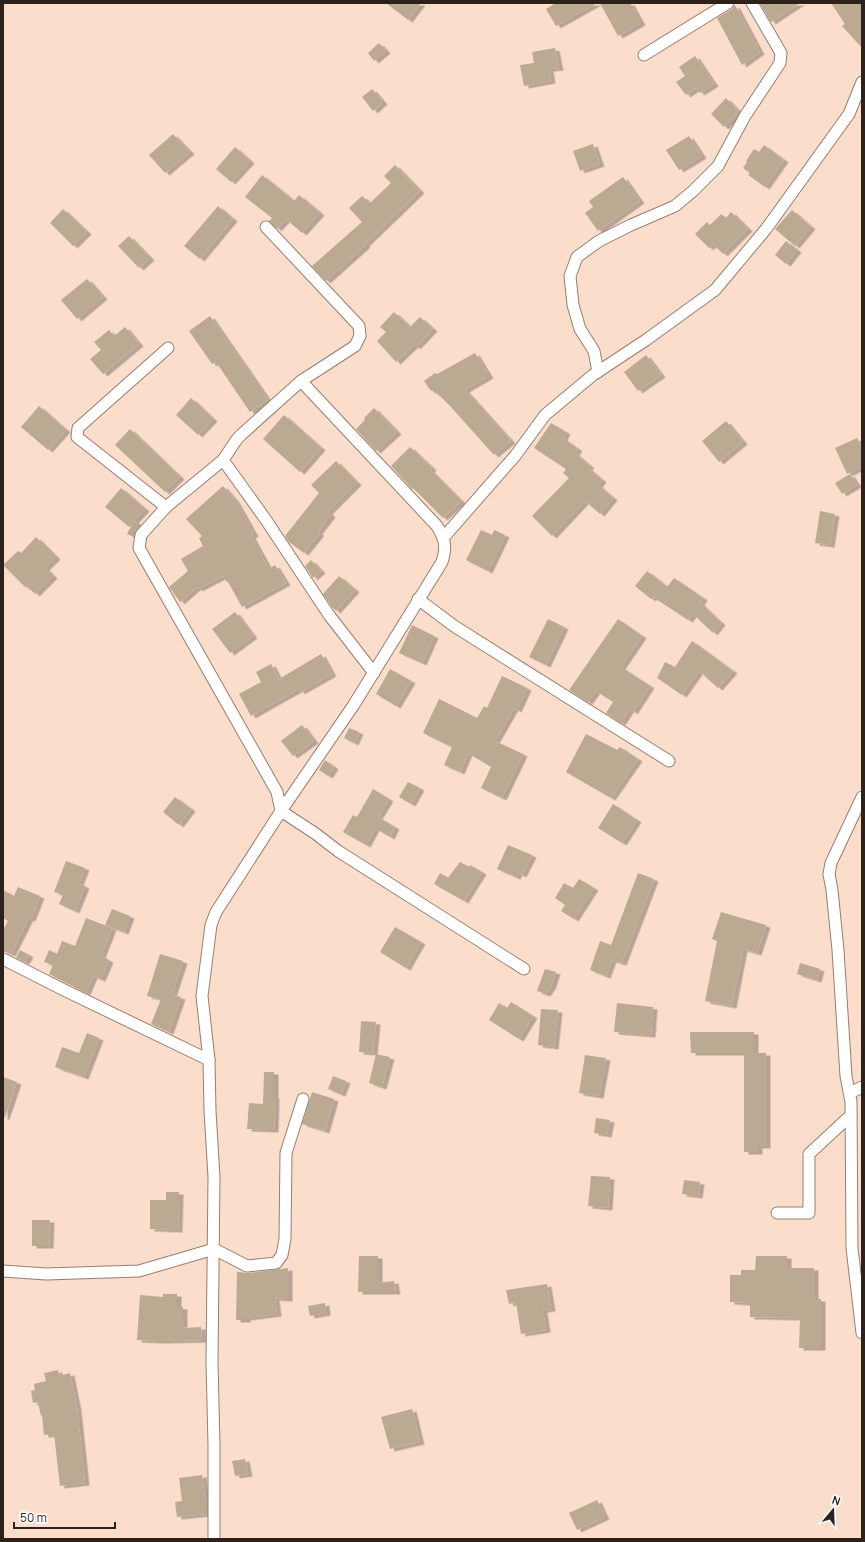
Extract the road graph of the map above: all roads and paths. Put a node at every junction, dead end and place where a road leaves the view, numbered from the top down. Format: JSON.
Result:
{"nodes":[{"id":1,"x":728,"y":3,"type":"edge"},
{"id":2,"x":752,"y":3,"type":"edge"},
{"id":3,"x":644,"y":55,"type":"dead end"},
{"id":4,"x":862,"y":82,"type":"edge"},
{"id":5,"x":266,"y":227,"type":"dead end"},
{"id":6,"x":168,"y":348,"type":"dead end"},
{"id":7,"x":598,"y":372,"type":"junction"},
{"id":8,"x":301,"y":382,"type":"junction"},
{"id":9,"x":223,"y":460,"type":"junction"},
{"id":10,"x":166,"y":506,"type":"junction"},
{"id":11,"x":444,"y":537,"type":"junction"},
{"id":12,"x":418,"y":599,"type":"junction"},
{"id":13,"x":374,"y":673,"type":"junction"},
{"id":14,"x":669,"y":761,"type":"dead end"},
{"id":15,"x":862,"y":798,"type":"edge"},
{"id":16,"x":281,"y":810,"type":"junction"},
{"id":17,"x":3,"y":959,"type":"edge"},
{"id":18,"x":524,"y":968,"type":"dead end"},
{"id":19,"x":209,"y":1060,"type":"junction"},
{"id":20,"x":862,"y":1088,"type":"edge"},
{"id":21,"x":850,"y":1093,"type":"junction"},
{"id":22,"x":303,"y":1099,"type":"dead end"},
{"id":23,"x":851,"y":1115,"type":"junction"},
{"id":24,"x":778,"y":1214,"type":"dead end"},
{"id":25,"x":214,"y":1250,"type":"junction"},
{"id":26,"x":3,"y":1271,"type":"edge"},
{"id":27,"x":862,"y":1332,"type":"edge"},
{"id":28,"x":214,"y":1539,"type":"edge"}],
"edges":[{"from":1,"to":3,"type":"street"},
{"from":2,"to":7,"type":"street"},
{"from":4,"to":7,"type":"street"},
{"from":5,"to":8,"type":"street"},
{"from":6,"to":10,"type":"street"},
{"from":7,"to":11,"type":"street"},
{"from":8,"to":9,"type":"street"},
{"from":8,"to":11,"type":"street"},
{"from":9,"to":10,"type":"street"},
{"from":9,"to":13,"type":"street"},
{"from":10,"to":16,"type":"street"},
{"from":11,"to":12,"type":"street"},
{"from":12,"to":13,"type":"street"},
{"from":12,"to":14,"type":"street"},
{"from":13,"to":16,"type":"street"},
{"from":15,"to":21,"type":"street"},
{"from":16,"to":18,"type":"street"},
{"from":16,"to":19,"type":"street"},
{"from":17,"to":19,"type":"street"},
{"from":19,"to":25,"type":"street"},
{"from":20,"to":21,"type":"street"},
{"from":21,"to":23,"type":"street"},
{"from":22,"to":25,"type":"street"},
{"from":23,"to":24,"type":"street"},
{"from":23,"to":27,"type":"street"},
{"from":25,"to":26,"type":"street"},
{"from":25,"to":28,"type":"street"}]}
